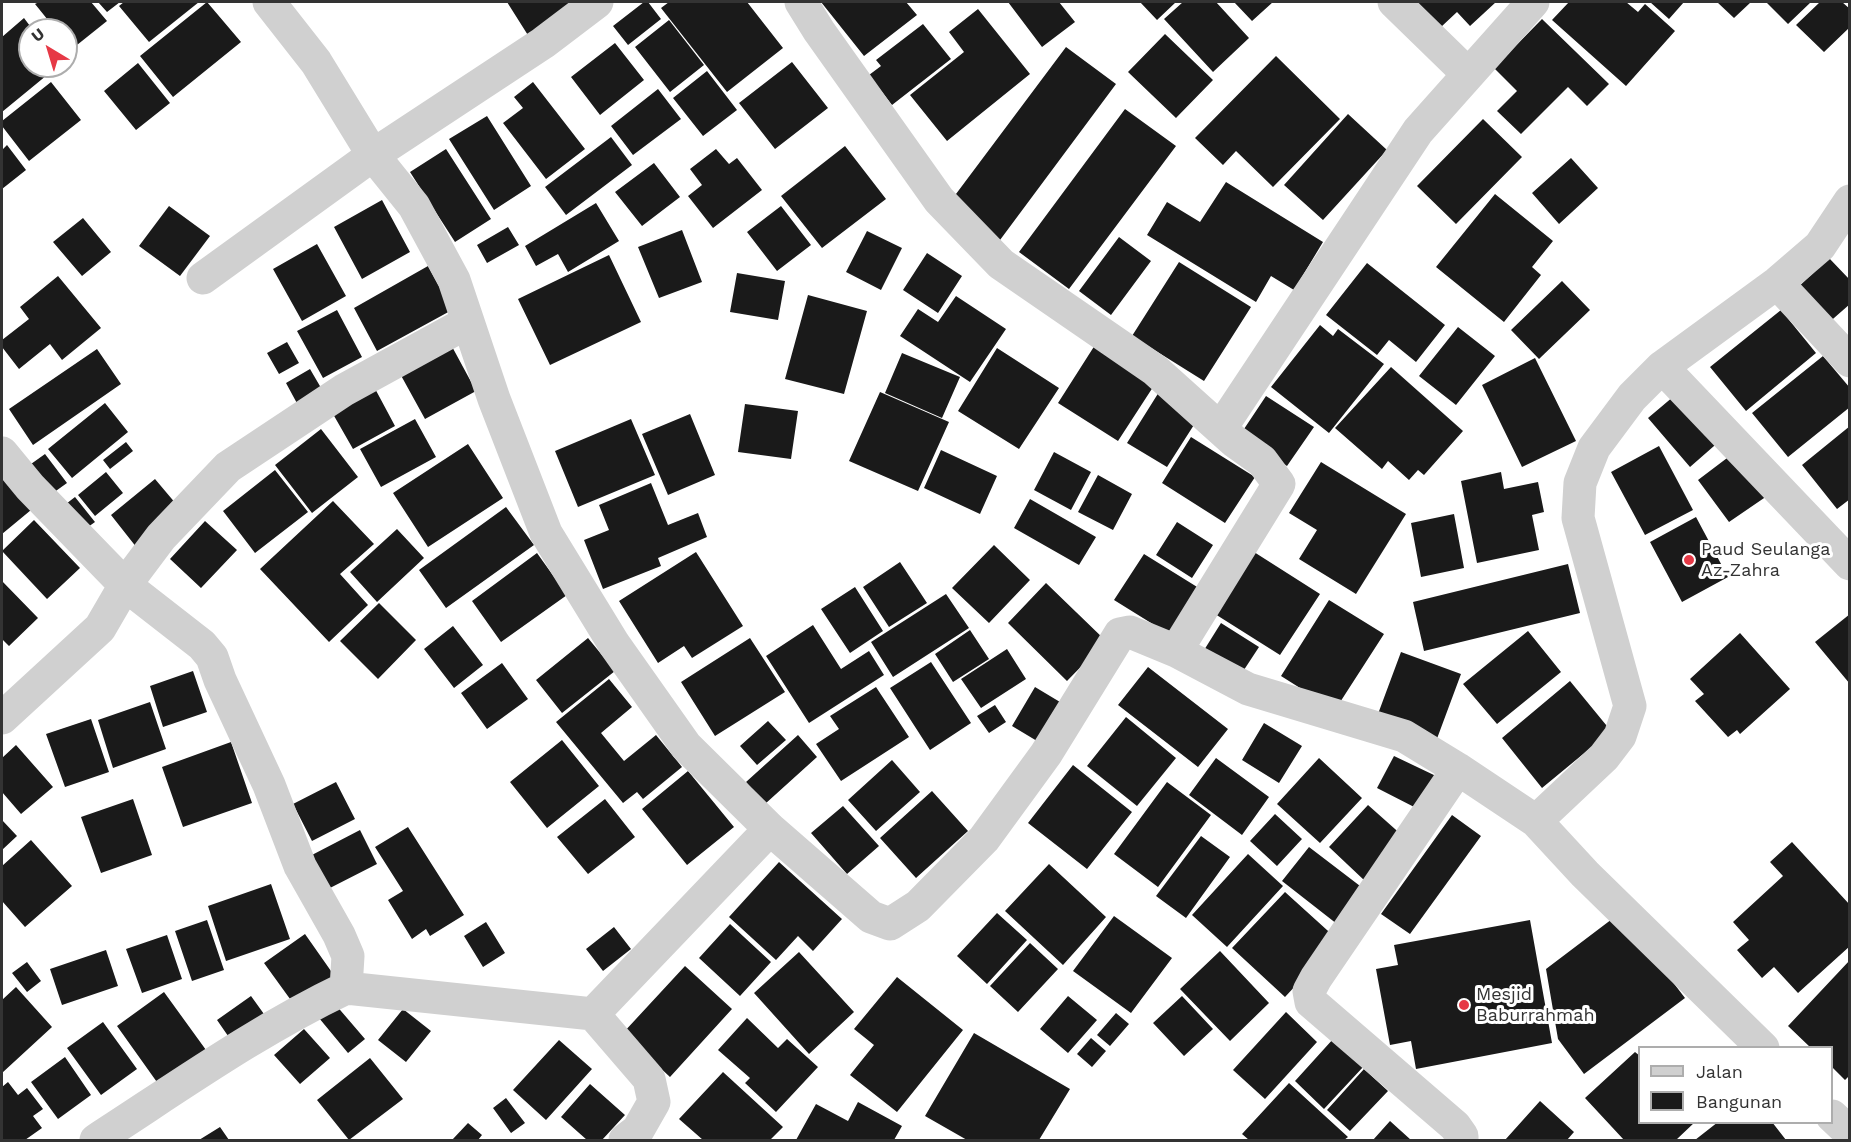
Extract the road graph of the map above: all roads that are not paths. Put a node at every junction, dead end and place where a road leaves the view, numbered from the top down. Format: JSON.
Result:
{"nodes":[{"id":1,"x":269,"y":2,"type":"edge"},
{"id":2,"x":597,"y":2,"type":"edge"},
{"id":3,"x":801,"y":2,"type":"edge"},
{"id":4,"x":1394,"y":2,"type":"edge"},
{"id":5,"x":1533,"y":2,"type":"edge"},
{"id":6,"x":1468,"y":74,"type":"junction"},
{"id":7,"x":373,"y":155,"type":"junction"},
{"id":8,"x":1850,"y":201,"type":"edge"},
{"id":9,"x":203,"y":278,"type":"dead end"},
{"id":10,"x":1777,"y":283,"type":"junction"},
{"id":11,"x":468,"y":322,"type":"junction"},
{"id":12,"x":1850,"y":361,"type":"edge"},
{"id":13,"x":1662,"y":367,"type":"junction"},
{"id":14,"x":1221,"y":428,"type":"junction"},
{"id":15,"x":2,"y":453,"type":"edge"},
{"id":16,"x":1850,"y":564,"type":"edge"},
{"id":17,"x":125,"y":585,"type":"junction"},
{"id":18,"x":1176,"y":651,"type":"junction"},
{"id":19,"x":2,"y":718,"type":"edge"},
{"id":20,"x":1458,"y":770,"type":"junction"},
{"id":21,"x":1536,"y":821,"type":"junction"},
{"id":22,"x":770,"y":829,"type":"junction"},
{"id":23,"x":346,"y":988,"type":"junction"},
{"id":24,"x":593,"y":1014,"type":"junction"},
{"id":25,"x":1762,"y":1046,"type":"edge"},
{"id":26,"x":1833,"y":1117,"type":"edge"},
{"id":27,"x":1850,"y":1133,"type":"edge"},
{"id":28,"x":96,"y":1140,"type":"edge"},
{"id":29,"x":625,"y":1140,"type":"edge"},
{"id":30,"x":1462,"y":1140,"type":"edge"}],
"edges":[{"from":1,"to":7,"type":"street"},
{"from":2,"to":7,"type":"street"},
{"from":3,"to":14,"type":"street"},
{"from":4,"to":6,"type":"street"},
{"from":5,"to":6,"type":"street"},
{"from":6,"to":14,"type":"street"},
{"from":7,"to":9,"type":"street"},
{"from":7,"to":11,"type":"street"},
{"from":8,"to":10,"type":"street"},
{"from":10,"to":12,"type":"street"},
{"from":10,"to":13,"type":"street"},
{"from":11,"to":17,"type":"street"},
{"from":11,"to":22,"type":"street"},
{"from":13,"to":16,"type":"street"},
{"from":13,"to":21,"type":"street"},
{"from":14,"to":18,"type":"street"},
{"from":15,"to":17,"type":"street"},
{"from":17,"to":19,"type":"street"},
{"from":17,"to":23,"type":"street"},
{"from":18,"to":20,"type":"street"},
{"from":18,"to":22,"type":"street"},
{"from":20,"to":21,"type":"street"},
{"from":20,"to":30,"type":"street"},
{"from":21,"to":25,"type":"street"},
{"from":22,"to":24,"type":"street"},
{"from":23,"to":24,"type":"street"},
{"from":23,"to":28,"type":"street"},
{"from":24,"to":29,"type":"street"},
{"from":26,"to":27,"type":"street"}]}
